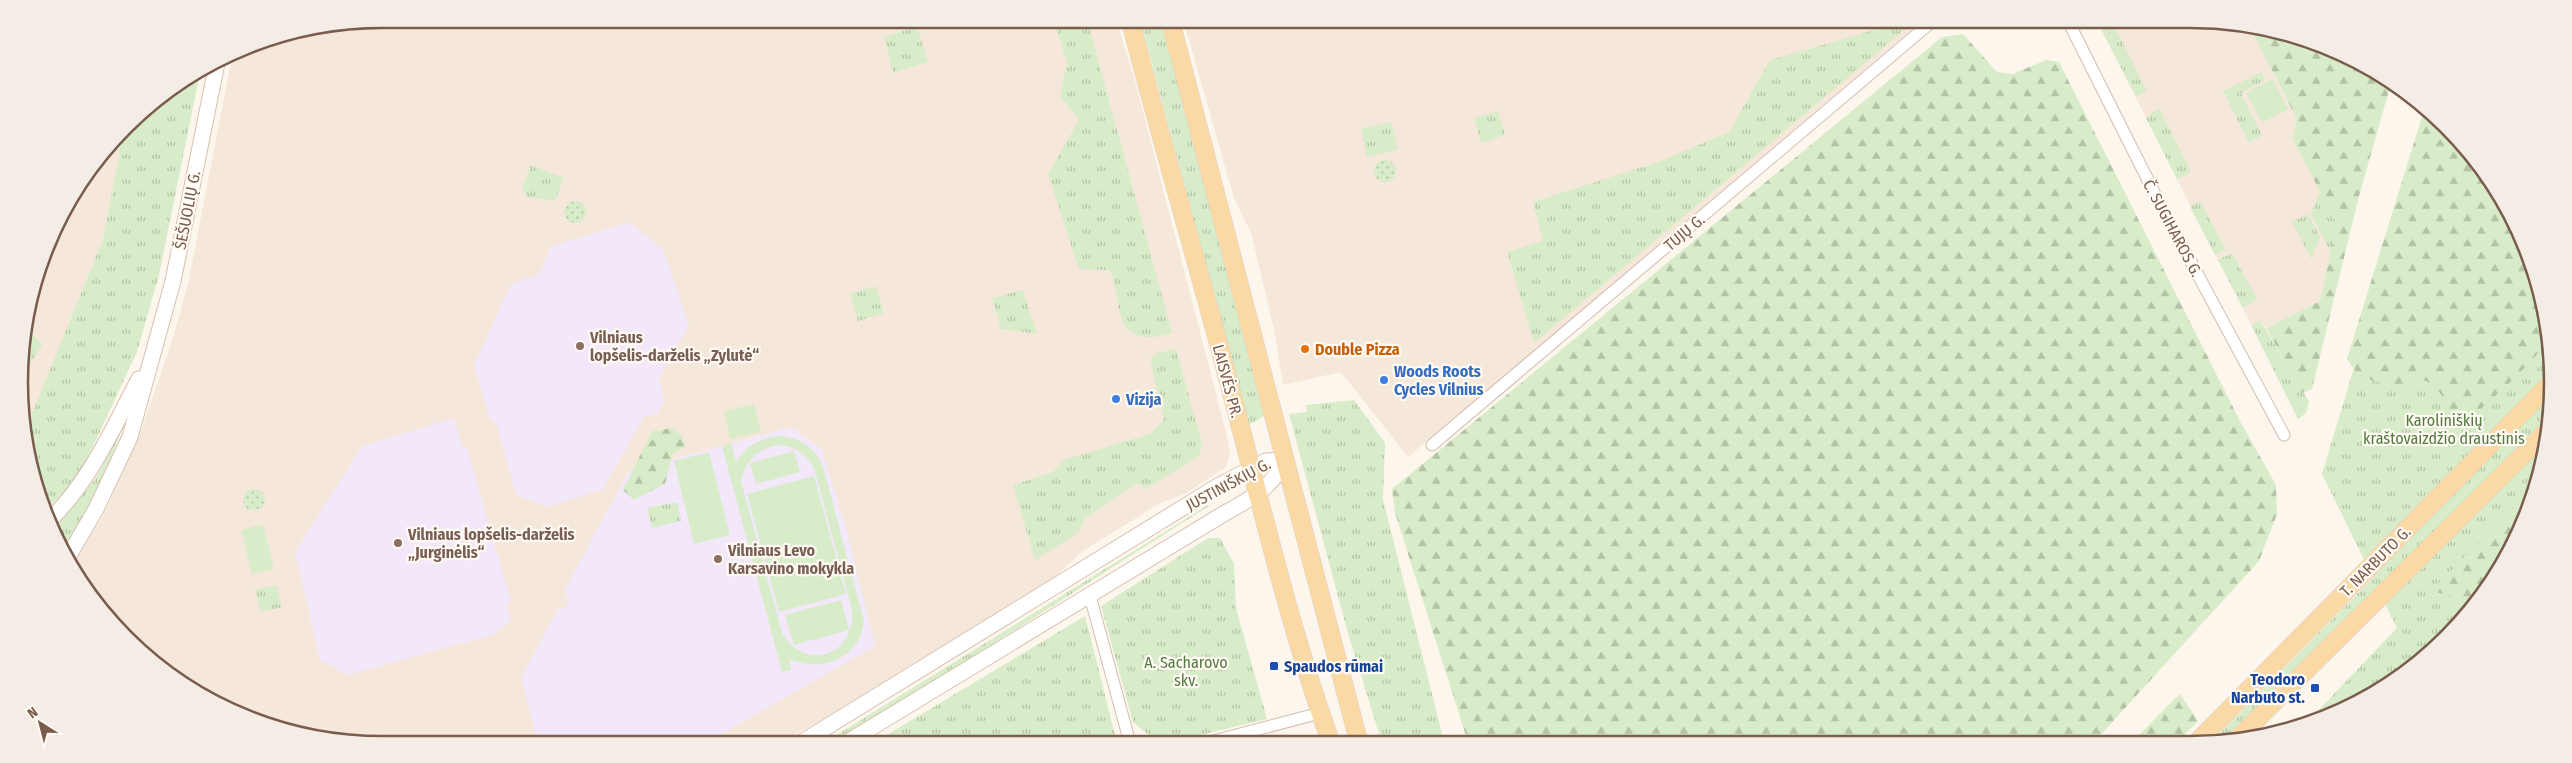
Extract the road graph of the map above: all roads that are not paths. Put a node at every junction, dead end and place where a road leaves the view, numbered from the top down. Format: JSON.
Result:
{"nodes":[{"id":1,"x":1132,"y":28,"type":"edge"},
{"id":2,"x":1172,"y":28,"type":"edge"},
{"id":3,"x":1924,"y":28,"type":"edge"},
{"id":4,"x":2072,"y":28,"type":"edge"},
{"id":5,"x":216,"y":69,"type":"edge"},
{"id":6,"x":151,"y":355,"type":"junction"},
{"id":7,"x":2544,"y":390,"type":"edge"},
{"id":8,"x":2284,"y":435,"type":"dead end"},
{"id":9,"x":2540,"y":438,"type":"edge"},
{"id":10,"x":1432,"y":445,"type":"dead end"},
{"id":11,"x":1286,"y":460,"type":"junction"},
{"id":12,"x":1251,"y":469,"type":"junction"},
{"id":13,"x":1258,"y":496,"type":"junction"},
{"id":14,"x":54,"y":516,"type":"edge"},
{"id":15,"x":71,"y":551,"type":"edge"},
{"id":16,"x":1090,"y":596,"type":"junction"},
{"id":17,"x":1320,"y":713,"type":"junction"},
{"id":18,"x":2245,"y":731,"type":"edge"},
{"id":19,"x":2203,"y":735,"type":"edge"},
{"id":20,"x":812,"y":736,"type":"edge"},
{"id":21,"x":859,"y":736,"type":"edge"},
{"id":22,"x":1128,"y":736,"type":"edge"},
{"id":23,"x":1234,"y":736,"type":"edge"},
{"id":24,"x":1328,"y":736,"type":"edge"},
{"id":25,"x":1357,"y":736,"type":"edge"}],
"edges":[{"from":1,"to":12,"type":"main road","name":"LAISVĖS PR."},
{"from":2,"to":11,"type":"main road"},
{"from":3,"to":10,"type":"street","name":"TUJŲ G."},
{"from":4,"to":8,"type":"street","name":"Č. SUGIHAROS G."},
{"from":5,"to":6,"type":"main road","name":"ŠEŠUOLIŲ G."},
{"from":6,"to":14,"type":"main road","name":"ŠEŠUOLIŲ G."},
{"from":6,"to":15,"type":"main road","name":"ŠEŠUOLIŲ G."},
{"from":7,"to":19,"type":"main road","name":"T. NARBUTO G."},
{"from":9,"to":18,"type":"main road","name":"T. NARBUTO G."},
{"from":11,"to":12,"type":"main road","name":"JUSTINIŠKIŲ G."},
{"from":11,"to":13,"type":"main road","name":"JUSTINIŠKIŲ G."},
{"from":11,"to":25,"type":"main road"},
{"from":12,"to":13,"type":"main road","name":"LAISVĖS PR."},
{"from":12,"to":20,"type":"main road","name":"JUSTINIŠKIŲ G."},
{"from":13,"to":16,"type":"main road","name":"JUSTINIŠKIŲ G."},
{"from":13,"to":17,"type":"main road","name":"LAISVĖS PR."},
{"from":16,"to":21,"type":"main road","name":"JUSTINIŠKIŲ G."},
{"from":16,"to":22,"type":"street"},
{"from":17,"to":23,"type":"street"},
{"from":17,"to":24,"type":"main road","name":"LAISVĖS PR."}]}
